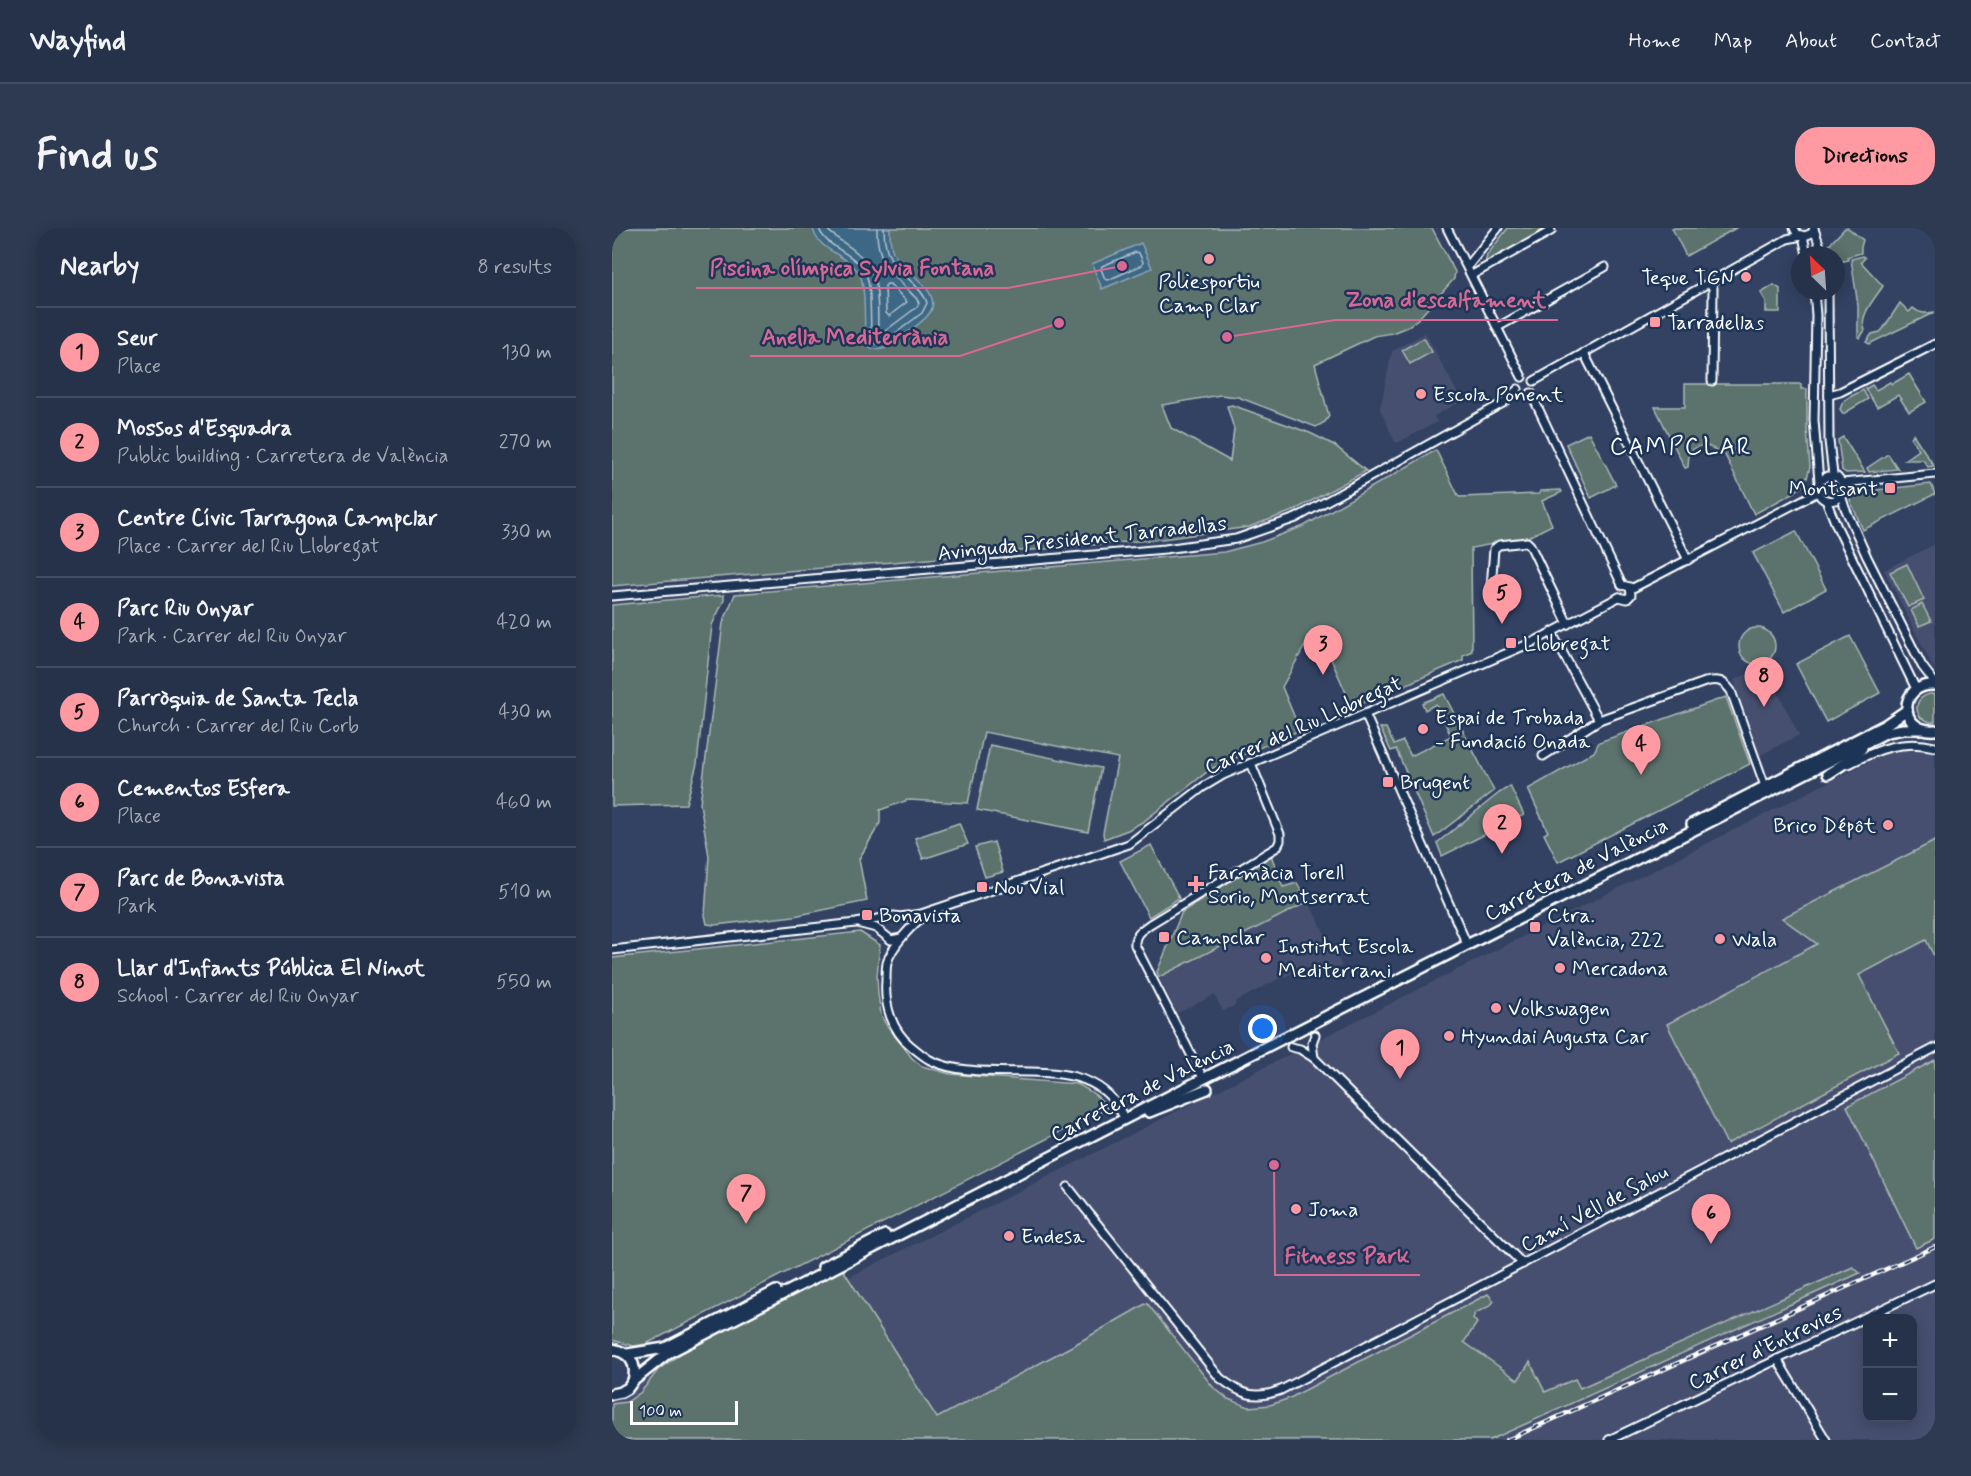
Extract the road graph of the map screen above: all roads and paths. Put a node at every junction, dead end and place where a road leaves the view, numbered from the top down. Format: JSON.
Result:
{"nodes":[{"id":1,"x":1447,"y":228,"type":"edge"},
{"id":2,"x":1498,"y":228,"type":"edge"},
{"id":3,"x":1794,"y":228,"type":"edge"},
{"id":4,"x":1814,"y":229,"type":"edge"},
{"id":5,"x":1551,"y":231,"type":"dead end"},
{"id":6,"x":1802,"y":236,"type":"junction"},
{"id":7,"x":1787,"y":239,"type":"junction"},
{"id":8,"x":1805,"y":246,"type":"edge"},
{"id":9,"x":1820,"y":246,"type":"edge"},
{"id":10,"x":1468,"y":266,"type":"junction"},
{"id":11,"x":1605,"y":267,"type":"dead end"},
{"id":12,"x":1472,"y":275,"type":"junction"},
{"id":13,"x":1710,"y":283,"type":"junction"},
{"id":14,"x":1815,"y":300,"type":"edge"},
{"id":15,"x":1828,"y":300,"type":"edge"},
{"id":16,"x":1498,"y":327,"type":"junction"},
{"id":17,"x":1935,"y":344,"type":"edge"},
{"id":18,"x":1584,"y":353,"type":"junction"},
{"id":19,"x":1522,"y":377,"type":"junction"},
{"id":20,"x":1534,"y":381,"type":"junction"},
{"id":21,"x":1712,"y":381,"type":"dead end"},
{"id":22,"x":1518,"y":389,"type":"junction"},
{"id":23,"x":1531,"y":393,"type":"junction"},
{"id":24,"x":1829,"y":395,"type":"junction"},
{"id":25,"x":1935,"y":474,"type":"edge"},
{"id":26,"x":1833,"y":475,"type":"junction"},
{"id":27,"x":1819,"y":482,"type":"junction"},
{"id":28,"x":1842,"y":483,"type":"junction"},
{"id":29,"x":1818,"y":492,"type":"junction"},
{"id":30,"x":1841,"y":495,"type":"junction"},
{"id":31,"x":1826,"y":500,"type":"junction"},
{"id":32,"x":1688,"y":560,"type":"junction"},
{"id":33,"x":1622,"y":585,"type":"junction"},
{"id":34,"x":1631,"y":589,"type":"junction"},
{"id":35,"x":612,"y":596,"type":"edge"},
{"id":36,"x":1619,"y":597,"type":"junction"},
{"id":37,"x":1490,"y":600,"type":"dead end"},
{"id":38,"x":1568,"y":624,"type":"junction"},
{"id":39,"x":1552,"y":633,"type":"junction"},
{"id":40,"x":1935,"y":684,"type":"edge"},
{"id":41,"x":1916,"y":689,"type":"junction"},
{"id":42,"x":1907,"y":710,"type":"junction"},
{"id":43,"x":1365,"y":714,"type":"junction"},
{"id":44,"x":1599,"y":720,"type":"junction"},
{"id":45,"x":1930,"y":731,"type":"edge"},
{"id":46,"x":1867,"y":742,"type":"junction"},
{"id":47,"x":1935,"y":747,"type":"edge"},
{"id":48,"x":1543,"y":756,"type":"dead end"},
{"id":49,"x":1251,"y":763,"type":"junction"},
{"id":50,"x":1828,"y":774,"type":"joint"},
{"id":51,"x":1765,"y":786,"type":"junction"},
{"id":52,"x":937,"y":908,"type":"junction"},
{"id":53,"x":900,"y":917,"type":"junction"},
{"id":54,"x":888,"y":918,"type":"junction"},
{"id":55,"x":856,"y":923,"type":"junction"},
{"id":56,"x":884,"y":935,"type":"junction"},
{"id":57,"x":903,"y":935,"type":"junction"},
{"id":58,"x":1466,"y":940,"type":"junction"},
{"id":59,"x":612,"y":950,"type":"edge"},
{"id":60,"x":889,"y":958,"type":"junction"},
{"id":61,"x":1315,"y":1035,"type":"dead end"},
{"id":62,"x":1291,"y":1047,"type":"dead end"},
{"id":63,"x":1935,"y":1048,"type":"edge"},
{"id":64,"x":1314,"y":1058,"type":"junction"},
{"id":65,"x":1201,"y":1074,"type":"junction"},
{"id":66,"x":1207,"y":1089,"type":"dead end"},
{"id":67,"x":1122,"y":1114,"type":"junction"},
{"id":68,"x":1102,"y":1130,"type":"junction"},
{"id":69,"x":1068,"y":1187,"type":"dead end"},
{"id":70,"x":1523,"y":1264,"type":"junction"},
{"id":71,"x":1935,"y":1284,"type":"edge"},
{"id":72,"x":612,"y":1349,"type":"edge"},
{"id":73,"x":628,"y":1354,"type":"junction"},
{"id":74,"x":1777,"y":1359,"type":"junction"},
{"id":75,"x":633,"y":1381,"type":"junction"},
{"id":76,"x":612,"y":1394,"type":"edge"},
{"id":77,"x":1609,"y":1440,"type":"edge"},
{"id":78,"x":1826,"y":1440,"type":"edge"}],
"edges":[{"from":1,"to":10,"type":"street"},
{"from":2,"to":10,"type":"street"},
{"from":3,"to":6,"type":"street"},
{"from":3,"to":7,"type":"street"},
{"from":4,"to":6,"type":"street"},
{"from":4,"to":9,"type":"street"},
{"from":5,"to":12,"type":"street"},
{"from":6,"to":7,"type":"street"},
{"from":6,"to":8,"type":"street"},
{"from":7,"to":13,"type":"street"},
{"from":10,"to":12,"type":"street"},
{"from":11,"to":16,"type":"street"},
{"from":12,"to":16,"type":"street"},
{"from":13,"to":18,"type":"street"},
{"from":13,"to":21,"type":"street"},
{"from":14,"to":27,"type":"street"},
{"from":15,"to":24,"type":"street"},
{"from":16,"to":19,"type":"street"},
{"from":17,"to":24,"type":"street"},
{"from":18,"to":20,"type":"street"},
{"from":18,"to":32,"type":"street"},
{"from":19,"to":20,"type":"street"},
{"from":19,"to":22,"type":"street"},
{"from":20,"to":23,"type":"street"},
{"from":22,"to":23,"type":"street"},
{"from":22,"to":35,"type":"street","name":"Avinguda President Tarradellas"},
{"from":23,"to":33,"type":"street"},
{"from":24,"to":26,"type":"street"},
{"from":25,"to":28,"type":"street"},
{"from":26,"to":27,"type":"street"},
{"from":26,"to":28,"type":"street"},
{"from":27,"to":29,"type":"street"},
{"from":28,"to":30,"type":"street"},
{"from":29,"to":31,"type":"street"},
{"from":29,"to":32,"type":"street"},
{"from":30,"to":31,"type":"street"},
{"from":30,"to":40,"type":"street"},
{"from":31,"to":41,"type":"street"},
{"from":32,"to":34,"type":"street"},
{"from":33,"to":34,"type":"street"},
{"from":33,"to":36,"type":"street"},
{"from":34,"to":36,"type":"street"},
{"from":36,"to":38,"type":"street","name":"Carrer del Riu Llobregat"},
{"from":37,"to":38,"type":"street"},
{"from":38,"to":39,"type":"street","name":"Carrer del Riu Llobregat"},
{"from":39,"to":43,"type":"street","name":"Carrer del Riu Llobregat"},
{"from":39,"to":44,"type":"street"},
{"from":40,"to":41,"type":"main road"},
{"from":41,"to":42,"type":"main road"},
{"from":42,"to":45,"type":"main road"},
{"from":42,"to":51,"type":"main road","name":"Carretera de València"},
{"from":43,"to":49,"type":"street","name":"Carrer del Riu Llobregat"},
{"from":43,"to":58,"type":"street"},
{"from":44,"to":48,"type":"street"},
{"from":44,"to":51,"type":"street"},
{"from":45,"to":46,"type":"main road","name":"Carretera de València"},
{"from":46,"to":50,"type":"main road"},
{"from":46,"to":68,"type":"main road","name":"Carretera de València"},
{"from":47,"to":50,"type":"street"},
{"from":49,"to":52,"type":"street","name":"Carrer del Riu Llobregat"},
{"from":49,"to":65,"type":"street"},
{"from":51,"to":58,"type":"main road","name":"Carretera de València"},
{"from":52,"to":53,"type":"street","name":"Carrer del Riu Llobregat"},
{"from":52,"to":57,"type":"street","name":"Carrer del Riu Llobregat"},
{"from":53,"to":54,"type":"street"},
{"from":53,"to":57,"type":"street"},
{"from":54,"to":55,"type":"street"},
{"from":54,"to":56,"type":"street"},
{"from":55,"to":56,"type":"street"},
{"from":55,"to":59,"type":"street"},
{"from":56,"to":57,"type":"street"},
{"from":56,"to":60,"type":"street","name":"Carrer del Riu Llobregat"},
{"from":57,"to":60,"type":"street","name":"Carrer del Riu Llobregat"},
{"from":58,"to":65,"type":"main road","name":"Carretera de València"},
{"from":60,"to":67,"type":"street","name":"Carrer del Riu Llobregat"},
{"from":61,"to":64,"type":"street"},
{"from":62,"to":64,"type":"street"},
{"from":63,"to":70,"type":"street","name":"Camí Vell de Salou"},
{"from":64,"to":70,"type":"street"},
{"from":65,"to":67,"type":"main road","name":"Carretera de València"},
{"from":66,"to":68,"type":"main road"},
{"from":67,"to":73,"type":"main road","name":"Carretera de València"},
{"from":68,"to":75,"type":"main road","name":"Carretera de València"},
{"from":69,"to":70,"type":"street","name":"Camí Vell de Salou"},
{"from":71,"to":74,"type":"street","name":"Carrer d'Entrevies"},
{"from":72,"to":73,"type":"main road"},
{"from":73,"to":75,"type":"main road"},
{"from":74,"to":77,"type":"street","name":"Carrer d'Entrevies"},
{"from":74,"to":78,"type":"street"},
{"from":75,"to":76,"type":"main road","name":"Carretera de València"}]}
